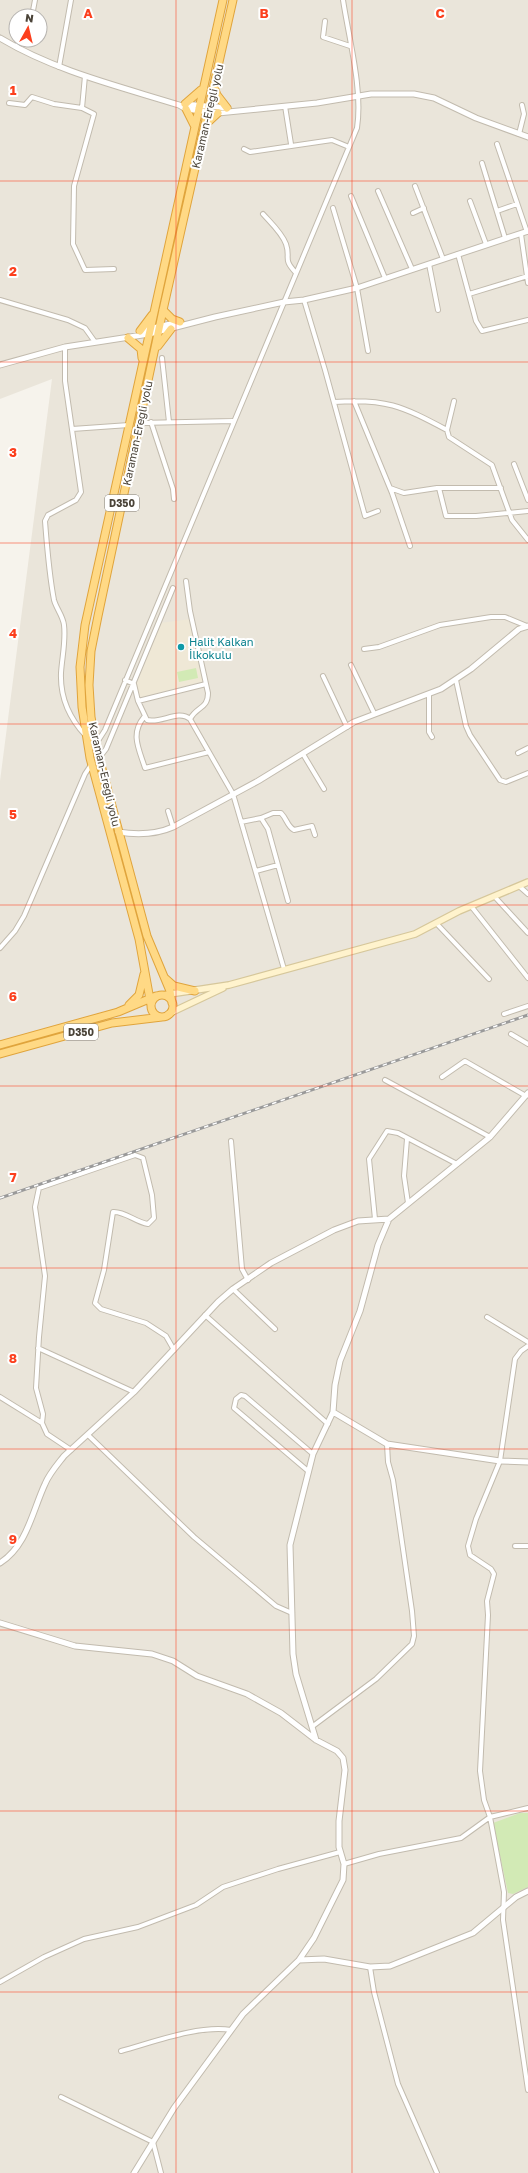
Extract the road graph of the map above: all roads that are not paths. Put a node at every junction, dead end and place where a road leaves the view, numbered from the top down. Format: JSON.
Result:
{"nodes":[{"id":1,"x":71,"y":0,"type":"edge"},
{"id":2,"x":222,"y":0,"type":"edge"},
{"id":3,"x":233,"y":0,"type":"edge"},
{"id":4,"x":343,"y":0,"type":"edge"},
{"id":5,"x":325,"y":21,"type":"dead end"},
{"id":6,"x":350,"y":46,"type":"junction"},
{"id":7,"x":18,"y":48,"type":"edge"},
{"id":8,"x":59,"y":67,"type":"junction"},
{"id":9,"x":85,"y":76,"type":"junction"},
{"id":10,"x":214,"y":86,"type":"junction"},
{"id":11,"x":203,"y":88,"type":"junction"},
{"id":12,"x":358,"y":96,"type":"junction"},
{"id":13,"x":9,"y":103,"type":"dead end"},
{"id":14,"x":522,"y":105,"type":"dead end"},
{"id":15,"x":184,"y":106,"type":"junction"},
{"id":16,"x":284,"y":106,"type":"junction"},
{"id":17,"x":82,"y":108,"type":"junction"},
{"id":18,"x":198,"y":109,"type":"junction"},
{"id":19,"x":230,"y":109,"type":"junction"},
{"id":20,"x":209,"y":110,"type":"junction"},
{"id":21,"x":218,"y":113,"type":"junction"},
{"id":22,"x":194,"y":125,"type":"junction"},
{"id":23,"x":205,"y":126,"type":"junction"},
{"id":24,"x":519,"y":134,"type":"junction"},
{"id":25,"x":528,"y":137,"type":"edge"},
{"id":26,"x":291,"y":144,"type":"junction"},
{"id":27,"x":497,"y":144,"type":"dead end"},
{"id":28,"x":349,"y":147,"type":"junction"},
{"id":29,"x":244,"y":149,"type":"dead end"},
{"id":30,"x":482,"y":163,"type":"dead end"},
{"id":31,"x":415,"y":186,"type":"dead end"},
{"id":32,"x":378,"y":191,"type":"dead end"},
{"id":33,"x":351,"y":196,"type":"dead end"},
{"id":34,"x":470,"y":201,"type":"dead end"},
{"id":35,"x":517,"y":204,"type":"junction"},
{"id":36,"x":333,"y":208,"type":"dead end"},
{"id":37,"x":424,"y":208,"type":"junction"},
{"id":38,"x":497,"y":211,"type":"junction"},
{"id":39,"x":413,"y":213,"type":"dead end"},
{"id":40,"x":264,"y":214,"type":"dead end"},
{"id":41,"x":528,"y":231,"type":"edge"},
{"id":42,"x":521,"y":234,"type":"junction"},
{"id":43,"x":505,"y":238,"type":"junction"},
{"id":44,"x":486,"y":244,"type":"junction"},
{"id":45,"x":458,"y":254,"type":"junction"},
{"id":46,"x":443,"y":259,"type":"junction"},
{"id":47,"x":429,"y":264,"type":"junction"},
{"id":48,"x":114,"y":269,"type":"dead end"},
{"id":49,"x":412,"y":269,"type":"junction"},
{"id":50,"x":296,"y":273,"type":"junction"},
{"id":51,"x":528,"y":276,"type":"edge"},
{"id":52,"x":385,"y":278,"type":"junction"},
{"id":53,"x":528,"y":282,"type":"edge"},
{"id":54,"x":357,"y":288,"type":"junction"},
{"id":55,"x":469,"y":294,"type":"junction"},
{"id":56,"x":0,"y":300,"type":"edge"},
{"id":57,"x":304,"y":300,"type":"junction"},
{"id":58,"x":284,"y":302,"type":"junction"},
{"id":59,"x":163,"y":310,"type":"junction"},
{"id":60,"x":438,"y":310,"type":"dead end"},
{"id":61,"x":154,"y":311,"type":"junction"},
{"id":62,"x":528,"y":320,"type":"edge"},
{"id":63,"x":180,"y":322,"type":"junction"},
{"id":64,"x":187,"y":323,"type":"junction"},
{"id":65,"x":159,"y":329,"type":"junction"},
{"id":66,"x":171,"y":329,"type":"junction"},
{"id":67,"x":140,"y":331,"type":"junction"},
{"id":68,"x":150,"y":332,"type":"junction"},
{"id":69,"x":128,"y":338,"type":"junction"},
{"id":70,"x":95,"y":342,"type":"junction"},
{"id":71,"x":65,"y":347,"type":"junction"},
{"id":72,"x":368,"y":351,"type":"dead end"},
{"id":73,"x":154,"y":353,"type":"junction"},
{"id":74,"x":162,"y":358,"type":"dead end"},
{"id":75,"x":143,"y":364,"type":"junction"},
{"id":76,"x":0,"y":365,"type":"edge"},
{"id":77,"x":354,"y":401,"type":"junction"},
{"id":78,"x":334,"y":402,"type":"junction"},
{"id":79,"x":454,"y":402,"type":"dead end"},
{"id":80,"x":233,"y":421,"type":"junction"},
{"id":81,"x":151,"y":422,"type":"junction"},
{"id":82,"x":169,"y":422,"type":"junction"},
{"id":83,"x":139,"y":423,"type":"junction"},
{"id":84,"x":129,"y":425,"type":"junction"},
{"id":85,"x":72,"y":428,"type":"junction"},
{"id":86,"x":447,"y":430,"type":"junction"},
{"id":87,"x":514,"y":464,"type":"dead end"},
{"id":88,"x":390,"y":488,"type":"junction"},
{"id":89,"x":439,"y":488,"type":"junction"},
{"id":90,"x":501,"y":488,"type":"junction"},
{"id":91,"x":174,"y":499,"type":"dead end"},
{"id":92,"x":528,"y":500,"type":"edge"},
{"id":93,"x":378,"y":511,"type":"dead end"},
{"id":94,"x":510,"y":512,"type":"junction"},
{"id":95,"x":528,"y":512,"type":"edge"},
{"id":96,"x":528,"y":540,"type":"edge"},
{"id":97,"x":410,"y":546,"type":"dead end"},
{"id":98,"x":186,"y":581,"type":"dead end"},
{"id":99,"x":173,"y":588,"type":"dead end"},
{"id":100,"x":528,"y":626,"type":"edge"},
{"id":101,"x":364,"y":650,"type":"dead end"},
{"id":102,"x":351,"y":665,"type":"dead end"},
{"id":103,"x":323,"y":676,"type":"dead end"},
{"id":104,"x":125,"y":680,"type":"junction"},
{"id":105,"x":456,"y":680,"type":"junction"},
{"id":106,"x":134,"y":684,"type":"junction"},
{"id":107,"x":206,"y":684,"type":"junction"},
{"id":108,"x":429,"y":694,"type":"junction"},
{"id":109,"x":138,"y":701,"type":"junction"},
{"id":110,"x":374,"y":713,"type":"junction"},
{"id":111,"x":144,"y":716,"type":"junction"},
{"id":112,"x":190,"y":719,"type":"junction"},
{"id":113,"x":347,"y":726,"type":"junction"},
{"id":114,"x":86,"y":737,"type":"junction"},
{"id":115,"x":432,"y":737,"type":"dead end"},
{"id":116,"x":96,"y":745,"type":"junction"},
{"id":117,"x":528,"y":748,"type":"edge"},
{"id":118,"x":209,"y":752,"type":"junction"},
{"id":119,"x":518,"y":753,"type":"dead end"},
{"id":120,"x":303,"y":754,"type":"junction"},
{"id":121,"x":99,"y":758,"type":"junction"},
{"id":122,"x":91,"y":764,"type":"junction"},
{"id":123,"x":528,"y":773,"type":"edge"},
{"id":124,"x":324,"y":789,"type":"dead end"},
{"id":125,"x":233,"y":794,"type":"junction"},
{"id":126,"x":168,"y":811,"type":"dead end"},
{"id":127,"x":261,"y":818,"type":"junction"},
{"id":128,"x":241,"y":822,"type":"junction"},
{"id":129,"x":173,"y":827,"type":"junction"},
{"id":130,"x":118,"y":832,"type":"junction"},
{"id":131,"x":315,"y":835,"type":"dead end"},
{"id":132,"x":278,"y":866,"type":"junction"},
{"id":133,"x":256,"y":871,"type":"junction"},
{"id":134,"x":528,"y":882,"type":"edge"},
{"id":135,"x":519,"y":886,"type":"junction"},
{"id":136,"x":528,"y":894,"type":"edge"},
{"id":137,"x":494,"y":896,"type":"junction"},
{"id":138,"x":288,"y":901,"type":"dead end"},
{"id":139,"x":471,"y":906,"type":"junction"},
{"id":140,"x":436,"y":924,"type":"junction"},
{"id":141,"x":528,"y":933,"type":"edge"},
{"id":142,"x":0,"y":948,"type":"edge"},
{"id":143,"x":144,"y":958,"type":"junction"},
{"id":144,"x":284,"y":969,"type":"junction"},
{"id":145,"x":160,"y":971,"type":"junction"},
{"id":146,"x":528,"y":978,"type":"edge"},
{"id":147,"x":489,"y":979,"type":"dead end"},
{"id":148,"x":229,"y":985,"type":"junction"},
{"id":149,"x":195,"y":991,"type":"junction"},
{"id":150,"x":171,"y":994,"type":"junction"},
{"id":151,"x":155,"y":999,"type":"junction"},
{"id":152,"x":172,"y":1003,"type":"junction"},
{"id":153,"x":528,"y":1006,"type":"edge"},
{"id":154,"x":118,"y":1012,"type":"junction"},
{"id":155,"x":504,"y":1014,"type":"dead end"},
{"id":156,"x":165,"y":1016,"type":"junction"},
{"id":157,"x":511,"y":1034,"type":"dead end"},
{"id":158,"x":528,"y":1044,"type":"edge"},
{"id":159,"x":0,"y":1045,"type":"edge"},
{"id":160,"x":0,"y":1054,"type":"edge"},
{"id":161,"x":442,"y":1077,"type":"dead end"},
{"id":162,"x":385,"y":1080,"type":"dead end"},
{"id":163,"x":527,"y":1095,"type":"edge"},
{"id":164,"x":490,"y":1137,"type":"junction"},
{"id":165,"x":406,"y":1139,"type":"junction"},
{"id":166,"x":231,"y":1141,"type":"dead end"},
{"id":167,"x":457,"y":1164,"type":"junction"},
{"id":168,"x":408,"y":1203,"type":"junction"},
{"id":169,"x":374,"y":1219,"type":"junction"},
{"id":170,"x":388,"y":1220,"type":"junction"},
{"id":171,"x":248,"y":1280,"type":"junction"},
{"id":172,"x":233,"y":1289,"type":"junction"},
{"id":173,"x":205,"y":1314,"type":"junction"},
{"id":174,"x":487,"y":1317,"type":"dead end"},
{"id":175,"x":275,"y":1328,"type":"dead end"},
{"id":176,"x":528,"y":1342,"type":"edge"},
{"id":177,"x":528,"y":1346,"type":"edge"},
{"id":178,"x":38,"y":1348,"type":"junction"},
{"id":179,"x":174,"y":1350,"type":"junction"},
{"id":180,"x":134,"y":1392,"type":"junction"},
{"id":181,"x":0,"y":1397,"type":"edge"},
{"id":182,"x":333,"y":1412,"type":"junction"},
{"id":183,"x":42,"y":1423,"type":"junction"},
{"id":184,"x":328,"y":1424,"type":"junction"},
{"id":185,"x":88,"y":1435,"type":"junction"},
{"id":186,"x":387,"y":1444,"type":"junction"},
{"id":187,"x":71,"y":1450,"type":"junction"},
{"id":188,"x":313,"y":1454,"type":"junction"},
{"id":189,"x":500,"y":1461,"type":"junction"},
{"id":190,"x":528,"y":1462,"type":"edge"},
{"id":191,"x":308,"y":1471,"type":"junction"},
{"id":192,"x":515,"y":1546,"type":"dead end"},
{"id":193,"x":528,"y":1546,"type":"edge"},
{"id":194,"x":0,"y":1563,"type":"edge"},
{"id":195,"x":292,"y":1613,"type":"junction"},
{"id":196,"x":0,"y":1623,"type":"edge"},
{"id":197,"x":313,"y":1726,"type":"junction"},
{"id":198,"x":316,"y":1740,"type":"junction"},
{"id":199,"x":528,"y":1808,"type":"edge"},
{"id":200,"x":490,"y":1817,"type":"junction"},
{"id":201,"x":340,"y":1852,"type":"junction"},
{"id":202,"x":344,"y":1864,"type":"junction"},
{"id":203,"x":528,"y":1891,"type":"edge"},
{"id":204,"x":503,"y":1908,"type":"junction"},
{"id":205,"x":299,"y":1960,"type":"junction"},
{"id":206,"x":370,"y":1967,"type":"junction"},
{"id":207,"x":0,"y":1982,"type":"edge"},
{"id":208,"x":232,"y":2030,"type":"junction"},
{"id":209,"x":121,"y":2051,"type":"dead end"},
{"id":210,"x":528,"y":2090,"type":"edge"},
{"id":211,"x":61,"y":2097,"type":"dead end"},
{"id":212,"x":153,"y":2142,"type":"junction"},
{"id":213,"x":134,"y":2173,"type":"edge"},
{"id":214,"x":161,"y":2173,"type":"edge"},
{"id":215,"x":165,"y":2173,"type":"edge"},
{"id":216,"x":437,"y":2173,"type":"edge"}],
"edges":[{"from":1,"to":8,"type":"street"},
{"from":2,"to":11,"type":"highway","name":"Karaman-Ereğli yolu","number":"D350"},
{"from":3,"to":10,"type":"highway","name":"Karaman-Ereğli yolu","number":"D350"},
{"from":4,"to":6,"type":"street"},
{"from":5,"to":6,"type":"street"},
{"from":6,"to":12,"type":"street"},
{"from":7,"to":8,"type":"street"},
{"from":8,"to":9,"type":"street"},
{"from":9,"to":15,"type":"street"},
{"from":9,"to":17,"type":"street"},
{"from":10,"to":19,"type":"highway"},
{"from":10,"to":20,"type":"highway","name":"Karaman-Ereğli yolu","number":"D350"},
{"from":11,"to":15,"type":"highway"},
{"from":11,"to":18,"type":"highway","name":"Karaman-Ereğli yolu","number":"D350"},
{"from":12,"to":16,"type":"street"},
{"from":12,"to":24,"type":"street"},
{"from":12,"to":28,"type":"street"},
{"from":13,"to":17,"type":"street"},
{"from":14,"to":24,"type":"street"},
{"from":15,"to":18,"type":"street"},
{"from":15,"to":22,"type":"highway"},
{"from":16,"to":19,"type":"street"},
{"from":16,"to":26,"type":"street"},
{"from":17,"to":48,"type":"street"},
{"from":18,"to":20,"type":"street"},
{"from":18,"to":22,"type":"highway","name":"Karaman-Ereğli yolu","number":"D350"},
{"from":19,"to":20,"type":"street"},
{"from":19,"to":21,"type":"street"},
{"from":20,"to":21,"type":"street"},
{"from":20,"to":23,"type":"highway","name":"Karaman-Ereğli yolu","number":"D350"},
{"from":21,"to":23,"type":"highway"},
{"from":22,"to":61,"type":"highway","name":"Karaman-Ereğli yolu","number":"D350"},
{"from":23,"to":59,"type":"highway","name":"Karaman-Ereğli yolu","number":"D350"},
{"from":24,"to":25,"type":"street"},
{"from":26,"to":28,"type":"street"},
{"from":26,"to":29,"type":"street"},
{"from":27,"to":35,"type":"street"},
{"from":28,"to":50,"type":"street"},
{"from":30,"to":38,"type":"street"},
{"from":31,"to":37,"type":"street"},
{"from":32,"to":49,"type":"street"},
{"from":33,"to":52,"type":"street"},
{"from":34,"to":44,"type":"street"},
{"from":35,"to":38,"type":"street"},
{"from":35,"to":41,"type":"street"},
{"from":36,"to":54,"type":"street"},
{"from":37,"to":39,"type":"street"},
{"from":37,"to":46,"type":"street"},
{"from":38,"to":43,"type":"street"},
{"from":40,"to":50,"type":"street"},
{"from":41,"to":42,"type":"street"},
{"from":42,"to":43,"type":"street"},
{"from":42,"to":51,"type":"street"},
{"from":43,"to":44,"type":"street"},
{"from":44,"to":45,"type":"street"},
{"from":45,"to":46,"type":"street"},
{"from":45,"to":55,"type":"street"},
{"from":46,"to":47,"type":"street"},
{"from":47,"to":49,"type":"street"},
{"from":47,"to":60,"type":"street"},
{"from":49,"to":52,"type":"street"},
{"from":50,"to":58,"type":"street"},
{"from":51,"to":53,"type":"street"},
{"from":51,"to":55,"type":"street"},
{"from":52,"to":54,"type":"street"},
{"from":54,"to":57,"type":"street"},
{"from":54,"to":72,"type":"street"},
{"from":55,"to":62,"type":"street"},
{"from":56,"to":70,"type":"street"},
{"from":57,"to":58,"type":"street"},
{"from":57,"to":78,"type":"street"},
{"from":58,"to":64,"type":"street"},
{"from":58,"to":80,"type":"street"},
{"from":59,"to":63,"type":"highway"},
{"from":59,"to":65,"type":"highway","name":"Karaman-Ereğli yolu","number":"D350"},
{"from":61,"to":67,"type":"highway"},
{"from":61,"to":68,"type":"highway","name":"Karaman-Ereğli yolu","number":"D350"},
{"from":63,"to":64,"type":"street"},
{"from":63,"to":65,"type":"street"},
{"from":64,"to":66,"type":"street"},
{"from":65,"to":66,"type":"street"},
{"from":65,"to":68,"type":"street"},
{"from":65,"to":73,"type":"highway","name":"Karaman-Ereğli yolu","number":"D350"},
{"from":66,"to":73,"type":"highway"},
{"from":67,"to":68,"type":"street"},
{"from":67,"to":69,"type":"street"},
{"from":68,"to":69,"type":"street"},
{"from":68,"to":75,"type":"highway","name":"Karaman-Ereğli yolu","number":"D350"},
{"from":69,"to":70,"type":"street"},
{"from":69,"to":75,"type":"highway"},
{"from":70,"to":71,"type":"street"},
{"from":71,"to":76,"type":"street"},
{"from":71,"to":85,"type":"street"},
{"from":73,"to":83,"type":"highway","name":"Karaman-Ereğli yolu","number":"D350"},
{"from":74,"to":82,"type":"street"},
{"from":75,"to":84,"type":"highway","name":"Karaman-Ereğli yolu","number":"D350"},
{"from":77,"to":78,"type":"street"},
{"from":77,"to":86,"type":"street"},
{"from":77,"to":88,"type":"street"},
{"from":78,"to":93,"type":"street"},
{"from":79,"to":86,"type":"street"},
{"from":80,"to":82,"type":"street"},
{"from":80,"to":104,"type":"street"},
{"from":81,"to":82,"type":"street"},
{"from":81,"to":83,"type":"street"},
{"from":81,"to":91,"type":"street"},
{"from":83,"to":116,"type":"highway","name":"Karaman-Ereğli yolu","number":"D350"},
{"from":84,"to":85,"type":"street"},
{"from":84,"to":114,"type":"highway","name":"Karaman-Ereğli yolu","number":"D350"},
{"from":85,"to":114,"type":"street"},
{"from":86,"to":90,"type":"street"},
{"from":87,"to":92,"type":"street"},
{"from":88,"to":89,"type":"street"},
{"from":88,"to":97,"type":"street"},
{"from":89,"to":90,"type":"street"},
{"from":89,"to":94,"type":"street"},
{"from":90,"to":94,"type":"street"},
{"from":94,"to":95,"type":"street"},
{"from":94,"to":96,"type":"street"},
{"from":98,"to":107,"type":"street"},
{"from":99,"to":106,"type":"street"},
{"from":100,"to":101,"type":"street"},
{"from":100,"to":105,"type":"street"},
{"from":102,"to":110,"type":"street"},
{"from":103,"to":113,"type":"street"},
{"from":104,"to":106,"type":"street"},
{"from":104,"to":116,"type":"street"},
{"from":105,"to":108,"type":"street"},
{"from":105,"to":123,"type":"street"},
{"from":106,"to":109,"type":"street"},
{"from":106,"to":121,"type":"street"},
{"from":107,"to":109,"type":"street"},
{"from":107,"to":112,"type":"street"},
{"from":108,"to":110,"type":"street"},
{"from":108,"to":115,"type":"street"},
{"from":109,"to":111,"type":"street"},
{"from":110,"to":113,"type":"street"},
{"from":111,"to":112,"type":"street"},
{"from":111,"to":118,"type":"street"},
{"from":112,"to":118,"type":"street"},
{"from":113,"to":120,"type":"street"},
{"from":114,"to":122,"type":"highway","name":"Karaman-Ereğli yolu","number":"D350"},
{"from":116,"to":121,"type":"highway","name":"Karaman-Ereğli yolu","number":"D350"},
{"from":117,"to":119,"type":"street"},
{"from":118,"to":125,"type":"street"},
{"from":120,"to":124,"type":"street"},
{"from":120,"to":125,"type":"street"},
{"from":121,"to":130,"type":"highway","name":"Karaman-Ereğli yolu","number":"D350"},
{"from":122,"to":142,"type":"street"},
{"from":122,"to":143,"type":"highway","name":"Karaman-Ereğli yolu","number":"D350"},
{"from":125,"to":128,"type":"street"},
{"from":125,"to":129,"type":"street"},
{"from":126,"to":129,"type":"street"},
{"from":127,"to":128,"type":"street"},
{"from":127,"to":131,"type":"street"},
{"from":127,"to":132,"type":"street"},
{"from":128,"to":133,"type":"street"},
{"from":129,"to":130,"type":"street"},
{"from":130,"to":145,"type":"highway","name":"Karaman-Ereğli yolu","number":"D350"},
{"from":132,"to":133,"type":"street"},
{"from":132,"to":138,"type":"street"},
{"from":133,"to":144,"type":"street"},
{"from":134,"to":135,"type":"main road"},
{"from":135,"to":136,"type":"street"},
{"from":135,"to":137,"type":"main road"},
{"from":137,"to":139,"type":"main road"},
{"from":137,"to":141,"type":"street"},
{"from":139,"to":140,"type":"main road"},
{"from":139,"to":146,"type":"street"},
{"from":140,"to":144,"type":"main road"},
{"from":140,"to":147,"type":"street"},
{"from":143,"to":151,"type":"highway"},
{"from":143,"to":154,"type":"highway","number":"D350"},
{"from":144,"to":148,"type":"main road"},
{"from":145,"to":149,"type":"highway"},
{"from":145,"to":150,"type":"highway","name":"Karaman-Ereğli yolu","number":"D350"},
{"from":148,"to":149,"type":"main road"},
{"from":148,"to":156,"type":"main road"},
{"from":149,"to":150,"type":"main road"},
{"from":150,"to":151,"type":"main road"},
{"from":150,"to":152,"type":"highway","name":"Karaman-Ereğli yolu","number":"D350"},
{"from":151,"to":152,"type":"highway"},
{"from":151,"to":154,"type":"highway"},
{"from":151,"to":156,"type":"highway"},
{"from":152,"to":156,"type":"highway"},
{"from":153,"to":155,"type":"street"},
{"from":154,"to":159,"type":"highway","number":"D350"},
{"from":156,"to":160,"type":"highway","number":"D350"},
{"from":157,"to":158,"type":"street"},
{"from":161,"to":163,"type":"street"},
{"from":162,"to":164,"type":"street"},
{"from":163,"to":164,"type":"street"},
{"from":164,"to":167,"type":"street"},
{"from":165,"to":167,"type":"street"},
{"from":165,"to":168,"type":"street"},
{"from":165,"to":169,"type":"street"},
{"from":166,"to":171,"type":"street"},
{"from":167,"to":168,"type":"street"},
{"from":168,"to":170,"type":"street"},
{"from":169,"to":170,"type":"street"},
{"from":169,"to":171,"type":"street"},
{"from":170,"to":182,"type":"street"},
{"from":171,"to":172,"type":"street"},
{"from":172,"to":173,"type":"street"},
{"from":172,"to":175,"type":"street"},
{"from":173,"to":179,"type":"street"},
{"from":173,"to":184,"type":"street"},
{"from":174,"to":176,"type":"street"},
{"from":177,"to":189,"type":"street"},
{"from":178,"to":179,"type":"street"},
{"from":178,"to":180,"type":"street"},
{"from":178,"to":183,"type":"street"},
{"from":179,"to":180,"type":"street"},
{"from":180,"to":185,"type":"street"},
{"from":181,"to":183,"type":"street"},
{"from":182,"to":184,"type":"street"},
{"from":182,"to":186,"type":"street"},
{"from":183,"to":187,"type":"street"},
{"from":184,"to":188,"type":"street"},
{"from":185,"to":187,"type":"street"},
{"from":185,"to":195,"type":"street"},
{"from":186,"to":189,"type":"street"},
{"from":186,"to":197,"type":"street"},
{"from":187,"to":194,"type":"street"},
{"from":188,"to":191,"type":"street"},
{"from":188,"to":191,"type":"street"},
{"from":189,"to":190,"type":"street"},
{"from":189,"to":200,"type":"street"},
{"from":191,"to":195,"type":"street"},
{"from":192,"to":193,"type":"street"},
{"from":195,"to":197,"type":"street"},
{"from":196,"to":198,"type":"street"},
{"from":197,"to":198,"type":"street"},
{"from":198,"to":201,"type":"street"},
{"from":199,"to":200,"type":"street"},
{"from":200,"to":202,"type":"street"},
{"from":200,"to":204,"type":"street"},
{"from":201,"to":202,"type":"street"},
{"from":201,"to":207,"type":"street"},
{"from":202,"to":205,"type":"street"},
{"from":203,"to":204,"type":"street"},
{"from":204,"to":206,"type":"street"},
{"from":204,"to":210,"type":"street"},
{"from":205,"to":206,"type":"street"},
{"from":205,"to":208,"type":"street"},
{"from":206,"to":216,"type":"street"},
{"from":208,"to":209,"type":"street"},
{"from":208,"to":212,"type":"street"},
{"from":211,"to":212,"type":"street"},
{"from":212,"to":213,"type":"street"},
{"from":212,"to":214,"type":"street"},
{"from":214,"to":215,"type":"street"}]}
